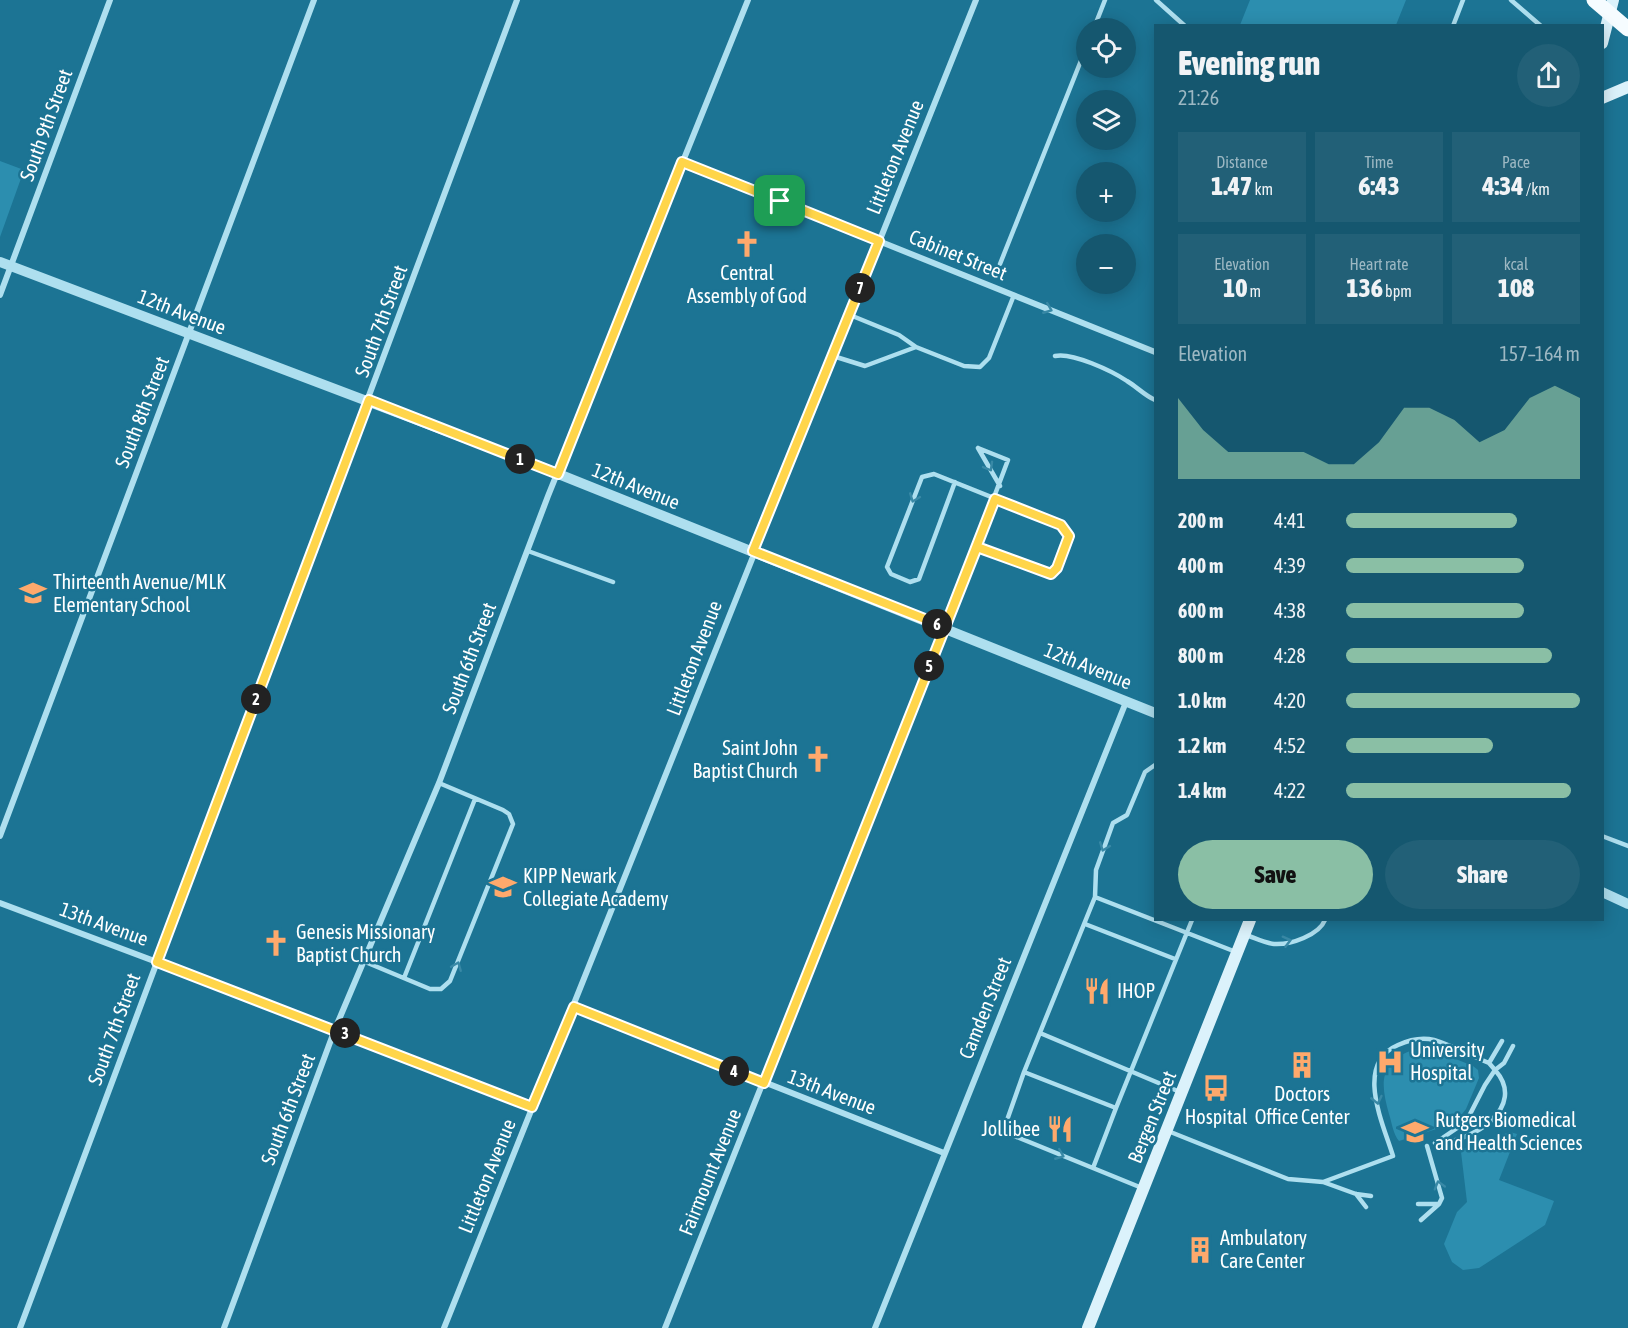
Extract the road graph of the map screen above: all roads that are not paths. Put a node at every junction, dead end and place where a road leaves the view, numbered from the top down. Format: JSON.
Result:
{"nodes":[{"id":1,"x":110,"y":0,"type":"edge"},
{"id":2,"x":314,"y":0,"type":"edge"},
{"id":3,"x":518,"y":0,"type":"edge"},
{"id":4,"x":748,"y":0,"type":"edge"},
{"id":5,"x":976,"y":0,"type":"edge"},
{"id":6,"x":1105,"y":0,"type":"edge"},
{"id":7,"x":1156,"y":0,"type":"edge"},
{"id":8,"x":1463,"y":0,"type":"edge"},
{"id":9,"x":1511,"y":0,"type":"edge"},
{"id":10,"x":1594,"y":0,"type":"edge"},
{"id":11,"x":1611,"y":7,"type":"edge"},
{"id":12,"x":1098,"y":18,"type":"edge"},
{"id":13,"x":1183,"y":24,"type":"edge"},
{"id":14,"x":1454,"y":24,"type":"edge"},
{"id":15,"x":1539,"y":24,"type":"edge"},
{"id":16,"x":1628,"y":29,"type":"edge"},
{"id":17,"x":1604,"y":35,"type":"edge"},
{"id":18,"x":1076,"y":73,"type":"edge"},
{"id":19,"x":1628,"y":87,"type":"edge"},
{"id":20,"x":1604,"y":97,"type":"edge"},
{"id":21,"x":682,"y":162,"type":"junction"},
{"id":22,"x":879,"y":241,"type":"junction"},
{"id":23,"x":0,"y":262,"type":"edge"},
{"id":24,"x":1000,"y":264,"type":"dead end"},
{"id":25,"x":11,"y":266,"type":"junction"},
{"id":26,"x":0,"y":295,"type":"edge"},
{"id":27,"x":1014,"y":295,"type":"junction"},
{"id":28,"x":850,"y":315,"type":"junction"},
{"id":29,"x":189,"y":334,"type":"junction"},
{"id":30,"x":916,"y":347,"type":"junction"},
{"id":31,"x":1154,"y":352,"type":"edge"},
{"id":32,"x":833,"y":356,"type":"junction"},
{"id":33,"x":1055,"y":356,"type":"dead end"},
{"id":34,"x":369,"y":400,"type":"junction"},
{"id":35,"x":1154,"y":400,"type":"edge"},
{"id":36,"x":558,"y":474,"type":"junction"},
{"id":37,"x":955,"y":482,"type":"junction"},
{"id":38,"x":999,"y":486,"type":"junction"},
{"id":39,"x":995,"y":499,"type":"junction"},
{"id":40,"x":977,"y":547,"type":"junction"},
{"id":41,"x":528,"y":550,"type":"junction"},
{"id":42,"x":753,"y":551,"type":"junction"},
{"id":43,"x":613,"y":582,"type":"dead end"},
{"id":44,"x":945,"y":627,"type":"junction"},
{"id":45,"x":1126,"y":702,"type":"junction"},
{"id":46,"x":1154,"y":713,"type":"edge"},
{"id":47,"x":1154,"y":766,"type":"edge"},
{"id":48,"x":439,"y":783,"type":"junction"},
{"id":49,"x":475,"y":799,"type":"junction"},
{"id":50,"x":0,"y":836,"type":"edge"},
{"id":51,"x":1604,"y":837,"type":"edge"},
{"id":52,"x":1628,"y":846,"type":"edge"},
{"id":53,"x":1604,"y":893,"type":"edge"},
{"id":54,"x":1095,"y":897,"type":"junction"},
{"id":55,"x":0,"y":903,"type":"edge"},
{"id":56,"x":1628,"y":904,"type":"edge"},
{"id":57,"x":1154,"y":920,"type":"edge"},
{"id":58,"x":1156,"y":921,"type":"edge"},
{"id":59,"x":1192,"y":921,"type":"edge"},
{"id":60,"x":1250,"y":921,"type":"edge"},
{"id":61,"x":1324,"y":921,"type":"edge"},
{"id":62,"x":1084,"y":924,"type":"junction"},
{"id":63,"x":1186,"y":933,"type":"junction"},
{"id":64,"x":1244,"y":934,"type":"junction"},
{"id":65,"x":1237,"y":952,"type":"junction"},
{"id":66,"x":1174,"y":959,"type":"junction"},
{"id":67,"x":363,"y":961,"type":"junction"},
{"id":68,"x":157,"y":962,"type":"junction"},
{"id":69,"x":404,"y":978,"type":"junction"},
{"id":70,"x":574,"y":1007,"type":"junction"},
{"id":71,"x":335,"y":1029,"type":"junction"},
{"id":72,"x":1040,"y":1033,"type":"junction"},
{"id":73,"x":1502,"y":1041,"type":"dead end"},
{"id":74,"x":1513,"y":1046,"type":"dead end"},
{"id":75,"x":1489,"y":1064,"type":"junction"},
{"id":76,"x":1131,"y":1070,"type":"junction"},
{"id":77,"x":1495,"y":1070,"type":"junction"},
{"id":78,"x":1024,"y":1072,"type":"junction"},
{"id":79,"x":764,"y":1083,"type":"junction"},
{"id":80,"x":1183,"y":1093,"type":"junction"},
{"id":81,"x":532,"y":1107,"type":"junction"},
{"id":82,"x":1116,"y":1108,"type":"junction"},
{"id":83,"x":1168,"y":1131,"type":"junction"},
{"id":84,"x":1427,"y":1146,"type":"dead end"},
{"id":85,"x":944,"y":1153,"type":"junction"},
{"id":86,"x":1093,"y":1168,"type":"junction"},
{"id":87,"x":1323,"y":1182,"type":"junction"},
{"id":88,"x":1144,"y":1189,"type":"junction"},
{"id":89,"x":1356,"y":1194,"type":"junction"},
{"id":90,"x":1371,"y":1196,"type":"dead end"},
{"id":91,"x":1418,"y":1204,"type":"dead end"},
{"id":92,"x":1439,"y":1204,"type":"junction"},
{"id":93,"x":1366,"y":1207,"type":"dead end"},
{"id":94,"x":1421,"y":1220,"type":"dead end"},
{"id":95,"x":20,"y":1328,"type":"edge"},
{"id":96,"x":224,"y":1328,"type":"edge"},
{"id":97,"x":444,"y":1328,"type":"edge"},
{"id":98,"x":665,"y":1328,"type":"edge"},
{"id":99,"x":875,"y":1328,"type":"edge"},
{"id":100,"x":1088,"y":1328,"type":"edge"}],
"edges":[{"from":1,"to":25,"type":"street","name":"South 9th Street"},
{"from":2,"to":29,"type":"street","name":"South 8th Street"},
{"from":3,"to":34,"type":"street","name":"South 7th Street"},
{"from":4,"to":21,"type":"street","name":"South 6th Street"},
{"from":5,"to":22,"type":"street","name":"Littleton Avenue"},
{"from":6,"to":12,"type":"lane"},
{"from":7,"to":13,"type":"lane"},
{"from":8,"to":14,"type":"lane"},
{"from":9,"to":15,"type":"lane"},
{"from":10,"to":11,"type":"main road"},
{"from":11,"to":16,"type":"main road"},
{"from":11,"to":17,"type":"main road"},
{"from":18,"to":24,"type":"lane"},
{"from":19,"to":20,"type":"main road"},
{"from":21,"to":22,"type":"street","name":"Cabinet Street"},
{"from":21,"to":36,"type":"street","name":"South 6th Street"},
{"from":22,"to":27,"type":"street","name":"Cabinet Street"},
{"from":22,"to":28,"type":"street","name":"Littleton Avenue"},
{"from":23,"to":25,"type":"street","name":"12th Avenue"},
{"from":25,"to":26,"type":"street","name":"South 9th Street"},
{"from":25,"to":29,"type":"street","name":"12th Avenue"},
{"from":27,"to":30,"type":"lane"},
{"from":27,"to":31,"type":"street","name":"Cabinet Street","one_way":true},
{"from":28,"to":30,"type":"lane"},
{"from":28,"to":32,"type":"street","name":"Littleton Avenue"},
{"from":29,"to":34,"type":"street","name":"12th Avenue"},
{"from":29,"to":50,"type":"street","name":"South 8th Street"},
{"from":30,"to":32,"type":"lane"},
{"from":32,"to":42,"type":"street","name":"Littleton Avenue"},
{"from":33,"to":35,"type":"lane"},
{"from":34,"to":36,"type":"street","name":"12th Avenue"},
{"from":34,"to":68,"type":"street","name":"South 7th Street"},
{"from":36,"to":41,"type":"street","name":"South 6th Street"},
{"from":36,"to":42,"type":"street","name":"12th Avenue"},
{"from":37,"to":37,"type":"lane","one_way":true},
{"from":37,"to":39,"type":"lane"},
{"from":38,"to":38,"type":"lane","one_way":true},
{"from":38,"to":39,"type":"lane"},
{"from":39,"to":40,"type":"lane"},
{"from":39,"to":40,"type":"lane"},
{"from":40,"to":44,"type":"lane"},
{"from":41,"to":43,"type":"lane"},
{"from":41,"to":48,"type":"street","name":"South 6th Street"},
{"from":42,"to":44,"type":"street","name":"12th Avenue"},
{"from":42,"to":70,"type":"street","name":"Littleton Avenue"},
{"from":44,"to":45,"type":"street","name":"12th Avenue"},
{"from":44,"to":79,"type":"street","name":"Fairmount Avenue"},
{"from":45,"to":46,"type":"street","name":"12th Avenue"},
{"from":45,"to":85,"type":"street","name":"Camden Street"},
{"from":47,"to":54,"type":"lane","one_way":true},
{"from":48,"to":49,"type":"lane"},
{"from":48,"to":67,"type":"street","name":"South 6th Street"},
{"from":49,"to":69,"type":"lane"},
{"from":69,"to":49,"type":"lane","one_way":true},
{"from":51,"to":52,"type":"lane"},
{"from":53,"to":56,"type":"street"},
{"from":54,"to":57,"type":"lane"},
{"from":54,"to":62,"type":"lane"},
{"from":55,"to":68,"type":"street","name":"13th Avenue"},
{"from":58,"to":63,"type":"lane"},
{"from":59,"to":63,"type":"lane"},
{"from":60,"to":64,"type":"main road","name":"Bergen Street"},
{"from":64,"to":61,"type":"lane","one_way":true},
{"from":62,"to":66,"type":"lane"},
{"from":62,"to":72,"type":"lane"},
{"from":63,"to":65,"type":"lane"},
{"from":63,"to":66,"type":"lane"},
{"from":64,"to":65,"type":"main road","name":"Bergen Street"},
{"from":65,"to":80,"type":"main road","name":"Bergen Street"},
{"from":66,"to":76,"type":"lane"},
{"from":67,"to":69,"type":"lane"},
{"from":67,"to":71,"type":"street","name":"South 6th Street"},
{"from":68,"to":71,"type":"street","name":"13th Avenue"},
{"from":68,"to":95,"type":"street","name":"South 7th Street"},
{"from":70,"to":79,"type":"street","name":"13th Avenue"},
{"from":70,"to":81,"type":"street","name":"Littleton Avenue"},
{"from":71,"to":81,"type":"street","name":"13th Avenue"},
{"from":71,"to":96,"type":"street","name":"South 6th Street"},
{"from":72,"to":76,"type":"lane"},
{"from":72,"to":78,"type":"lane"},
{"from":73,"to":75,"type":"lane"},
{"from":74,"to":77,"type":"lane"},
{"from":75,"to":77,"type":"lane"},
{"from":75,"to":87,"type":"lane","one_way":true},
{"from":76,"to":80,"type":"lane"},
{"from":76,"to":82,"type":"lane"},
{"from":77,"to":77,"type":"lane"},
{"from":78,"to":82,"type":"lane"},
{"from":78,"to":86,"type":"lane","one_way":true},
{"from":79,"to":85,"type":"street","name":"13th Avenue"},
{"from":79,"to":98,"type":"street","name":"Fairmount Avenue"},
{"from":80,"to":83,"type":"main road","name":"Bergen Street"},
{"from":81,"to":97,"type":"street","name":"Littleton Avenue"},
{"from":82,"to":86,"type":"lane"},
{"from":83,"to":87,"type":"lane"},
{"from":83,"to":88,"type":"main road","name":"Bergen Street"},
{"from":92,"to":84,"type":"lane","one_way":true},
{"from":85,"to":99,"type":"street","name":"Camden Street"},
{"from":86,"to":88,"type":"lane"},
{"from":87,"to":89,"type":"lane"},
{"from":88,"to":100,"type":"main road","name":"Bergen Street"},
{"from":89,"to":90,"type":"lane"},
{"from":89,"to":93,"type":"lane"},
{"from":91,"to":92,"type":"lane"},
{"from":92,"to":94,"type":"lane"}]}
